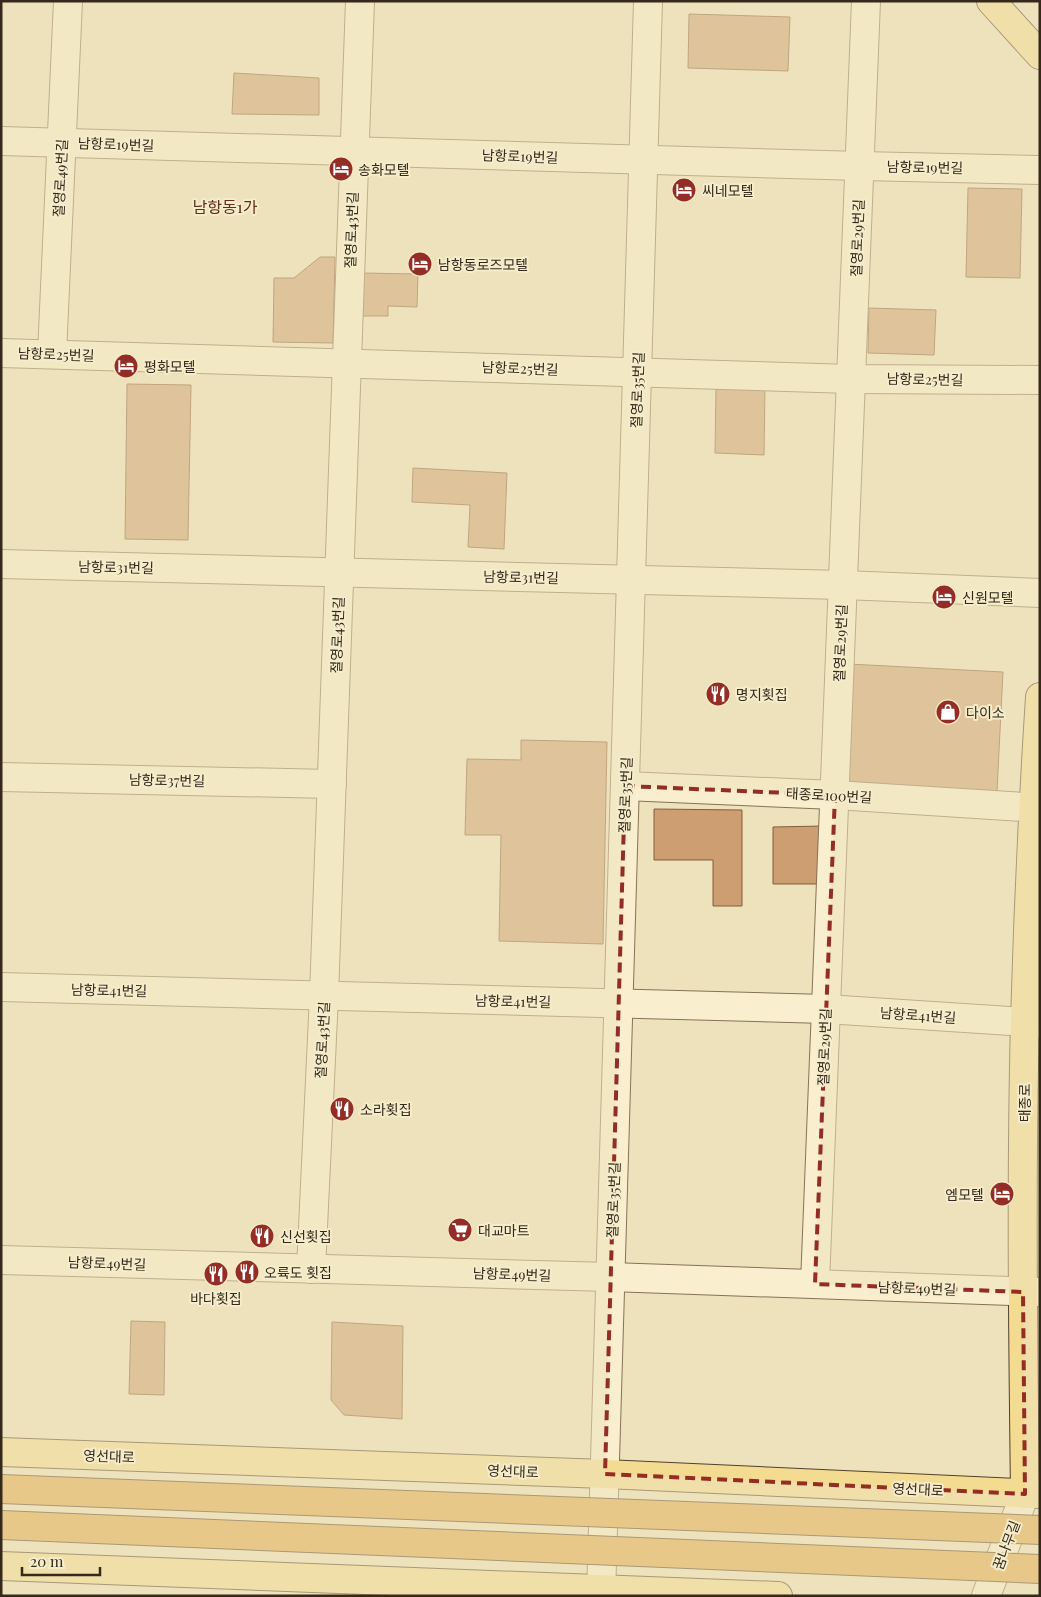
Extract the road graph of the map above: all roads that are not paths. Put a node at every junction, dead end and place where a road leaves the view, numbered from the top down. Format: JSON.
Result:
{"nodes":[{"id":1,"x":68,"y":1,"type":"edge"},
{"id":2,"x":360,"y":1,"type":"edge"},
{"id":3,"x":648,"y":1,"type":"edge"},
{"id":4,"x":866,"y":1,"type":"edge"},
{"id":5,"x":991,"y":1,"type":"edge"},
{"id":6,"x":1040,"y":55,"type":"edge"},
{"id":7,"x":1,"y":141,"type":"edge"},
{"id":8,"x":61,"y":142,"type":"junction"},
{"id":9,"x":354,"y":151,"type":"junction"},
{"id":10,"x":644,"y":160,"type":"junction"},
{"id":11,"x":860,"y":166,"type":"junction"},
{"id":12,"x":1040,"y":170,"type":"edge"},
{"id":13,"x":1,"y":353,"type":"edge"},
{"id":14,"x":52,"y":354,"type":"junction"},
{"id":15,"x":347,"y":363,"type":"junction"},
{"id":16,"x":637,"y":372,"type":"junction"},
{"id":17,"x":851,"y":379,"type":"junction"},
{"id":18,"x":1040,"y":380,"type":"edge"},
{"id":19,"x":1,"y":564,"type":"edge"},
{"id":20,"x":339,"y":572,"type":"junction"},
{"id":21,"x":631,"y":580,"type":"junction"},
{"id":22,"x":843,"y":585,"type":"junction"},
{"id":23,"x":1040,"y":593,"type":"edge"},
{"id":24,"x":1040,"y":697,"type":"edge"},
{"id":25,"x":1,"y":777,"type":"edge"},
{"id":26,"x":332,"y":784,"type":"junction"},
{"id":27,"x":625,"y":786,"type":"junction"},
{"id":28,"x":835,"y":795,"type":"junction"},
{"id":29,"x":1036,"y":807,"type":"edge"},
{"id":30,"x":1,"y":987,"type":"edge"},
{"id":31,"x":324,"y":996,"type":"junction"},
{"id":32,"x":618,"y":1003,"type":"junction"},
{"id":33,"x":826,"y":1009,"type":"junction"},
{"id":34,"x":1032,"y":1022,"type":"edge"},
{"id":35,"x":1,"y":1260,"type":"edge"},
{"id":36,"x":311,"y":1269,"type":"junction"},
{"id":37,"x":610,"y":1277,"type":"junction"},
{"id":38,"x":815,"y":1284,"type":"junction"},
{"id":39,"x":1031,"y":1292,"type":"edge"},
{"id":40,"x":1,"y":1452,"type":"edge"},
{"id":41,"x":605,"y":1474,"type":"junction"},
{"id":42,"x":1,"y":1489,"type":"edge"},
{"id":43,"x":1032,"y":1494,"type":"edge"},
{"id":44,"x":1,"y":1525,"type":"edge"},
{"id":45,"x":1040,"y":1530,"type":"edge"},
{"id":46,"x":1,"y":1566,"type":"edge"},
{"id":47,"x":1040,"y":1569,"type":"edge"},
{"id":48,"x":602,"y":1593,"type":"edge"},
{"id":49,"x":778,"y":1596,"type":"edge"},
{"id":50,"x":986,"y":1596,"type":"edge"}],
"edges":[{"from":1,"to":8,"type":"street","name":"절영로49번길"},
{"from":2,"to":9,"type":"street","name":"절영로43번길"},
{"from":3,"to":10,"type":"street","name":"절영로35번길"},
{"from":4,"to":11,"type":"street","name":"절영로29번길"},
{"from":5,"to":6,"type":"main road"},
{"from":7,"to":8,"type":"street","name":"남항로19번길"},
{"from":8,"to":9,"type":"street","name":"남항로19번길"},
{"from":8,"to":14,"type":"street","name":"절영로49번길"},
{"from":9,"to":10,"type":"street","name":"남항로19번길"},
{"from":9,"to":15,"type":"street","name":"절영로43번길"},
{"from":10,"to":11,"type":"street","name":"남항로19번길"},
{"from":10,"to":16,"type":"street","name":"절영로35번길"},
{"from":11,"to":12,"type":"street","name":"남항로19번길"},
{"from":11,"to":17,"type":"street","name":"절영로29번길"},
{"from":13,"to":14,"type":"street","name":"남항로25번길"},
{"from":14,"to":15,"type":"street","name":"남항로25번길"},
{"from":15,"to":16,"type":"street","name":"남항로25번길"},
{"from":15,"to":20,"type":"street","name":"절영로43번길"},
{"from":16,"to":17,"type":"street","name":"남항로25번길"},
{"from":16,"to":21,"type":"street","name":"절영로35번길"},
{"from":17,"to":18,"type":"street","name":"남항로25번길"},
{"from":17,"to":22,"type":"street","name":"절영로29번길"},
{"from":19,"to":20,"type":"street","name":"남항로31번길"},
{"from":20,"to":21,"type":"street","name":"남항로31번길"},
{"from":20,"to":26,"type":"street","name":"절영로43번길"},
{"from":21,"to":22,"type":"street","name":"남항로31번길"},
{"from":21,"to":27,"type":"street","name":"절영로35번길"},
{"from":22,"to":23,"type":"street","name":"남항로31번길"},
{"from":22,"to":28,"type":"street","name":"절영로29번길"},
{"from":24,"to":29,"type":"main road","name":"태종로"},
{"from":25,"to":26,"type":"street","name":"남항로37번길"},
{"from":26,"to":31,"type":"street","name":"절영로43번길"},
{"from":27,"to":28,"type":"street","name":"태종로100번길"},
{"from":27,"to":32,"type":"street","name":"절영로35번길"},
{"from":28,"to":29,"type":"street","name":"태종로100번길"},
{"from":28,"to":33,"type":"street","name":"절영로29번길"},
{"from":29,"to":34,"type":"main road","name":"태종로"},
{"from":30,"to":31,"type":"street","name":"남항로41번길"},
{"from":31,"to":32,"type":"street","name":"남항로41번길"},
{"from":31,"to":36,"type":"street","name":"절영로43번길"},
{"from":32,"to":33,"type":"street","name":"남항로41번길"},
{"from":32,"to":37,"type":"street","name":"절영로35번길"},
{"from":33,"to":34,"type":"street","name":"남항로41번길"},
{"from":33,"to":38,"type":"street","name":"절영로29번길"},
{"from":34,"to":39,"type":"main road","name":"태종로"},
{"from":35,"to":36,"type":"street","name":"남항로49번길"},
{"from":36,"to":37,"type":"street","name":"남항로49번길"},
{"from":37,"to":38,"type":"street","name":"남항로49번길"},
{"from":37,"to":41,"type":"street","name":"절영로35번길"},
{"from":38,"to":39,"type":"street","name":"남항로49번길"},
{"from":39,"to":43,"type":"main road","name":"태종로"},
{"from":40,"to":41,"type":"main road","name":"영선대로"},
{"from":41,"to":43,"type":"main road","name":"영선대로"},
{"from":41,"to":48,"type":"street","name":"절영로35번길"},
{"from":42,"to":45,"type":"highway","bridge":true},
{"from":43,"to":50,"type":"street","name":"꿈나무길"},
{"from":44,"to":47,"type":"highway","bridge":true},
{"from":46,"to":48,"type":"main road"},
{"from":48,"to":49,"type":"main road"}]}
